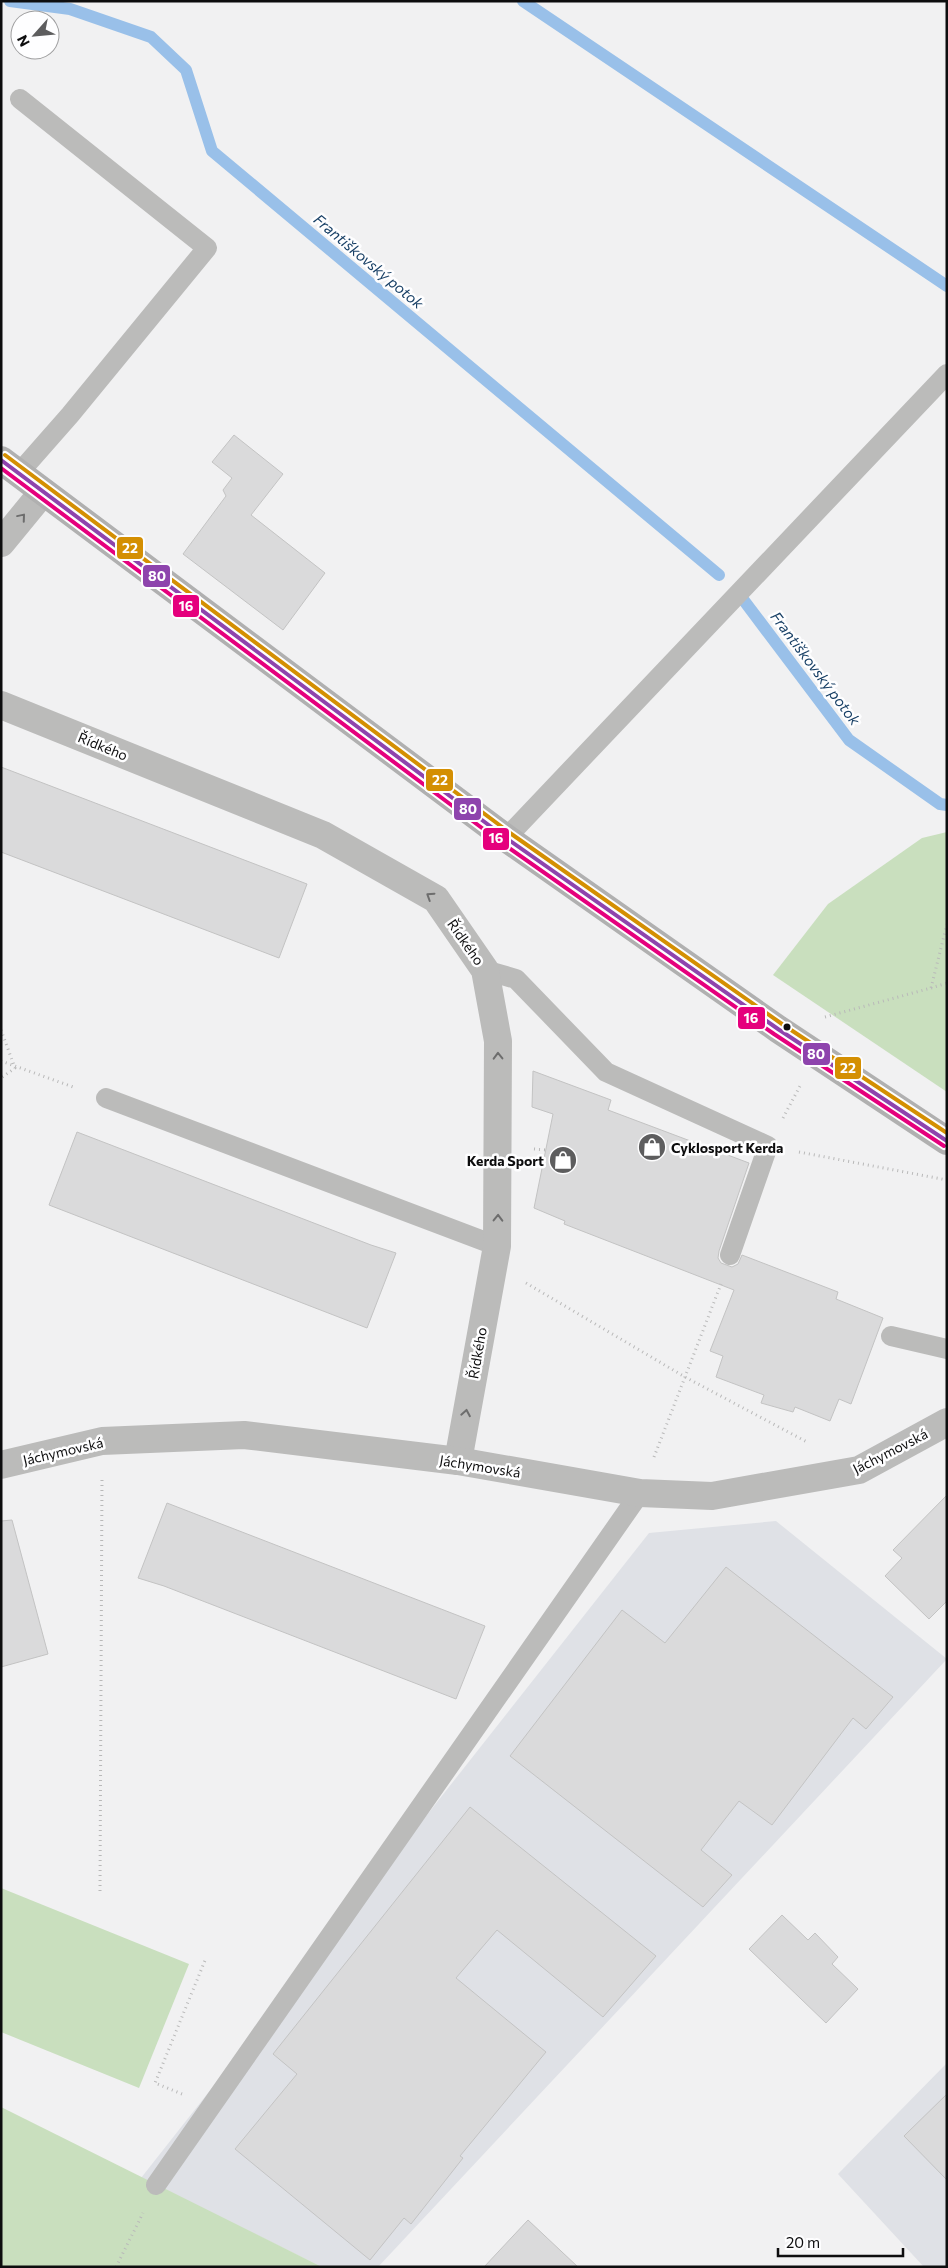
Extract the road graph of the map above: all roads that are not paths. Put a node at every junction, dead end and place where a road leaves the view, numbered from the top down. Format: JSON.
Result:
{"nodes":[{"id":1,"x":20,"y":99,"type":"dead end"},
{"id":2,"x":947,"y":374,"type":"edge"},
{"id":3,"x":10,"y":467,"type":"edge"},
{"id":4,"x":43,"y":492,"type":"junction"},
{"id":5,"x":1,"y":543,"type":"edge"},
{"id":6,"x":1,"y":705,"type":"edge"},
{"id":7,"x":506,"y":838,"type":"junction"},
{"id":8,"x":485,"y":970,"type":"junction"},
{"id":9,"x":106,"y":1098,"type":"road end"},
{"id":10,"x":947,"y":1141,"type":"edge"},
{"id":11,"x":495,"y":1255,"type":"junction"},
{"id":12,"x":730,"y":1255,"type":"dead end"},
{"id":13,"x":891,"y":1336,"type":"dead end"},
{"id":14,"x":947,"y":1349,"type":"edge"},
{"id":15,"x":947,"y":1422,"type":"edge"},
{"id":16,"x":458,"y":1461,"type":"junction"},
{"id":17,"x":1,"y":1465,"type":"edge"},
{"id":18,"x":640,"y":1493,"type":"junction"},
{"id":19,"x":156,"y":2185,"type":"road end"}],
"edges":[{"from":1,"to":3,"type":"lane"},
{"from":2,"to":7,"type":"lane"},
{"from":3,"to":4,"type":"street"},
{"from":5,"to":4,"type":"street","one_way":true},
{"from":4,"to":7,"type":"street"},
{"from":8,"to":6,"type":"street","name":"Řídkého","one_way":true},
{"from":7,"to":10,"type":"street"},
{"from":11,"to":8,"type":"street","name":"Řídkého","one_way":true},
{"from":8,"to":12,"type":"lane"},
{"from":9,"to":11,"type":"lane"},
{"from":16,"to":11,"type":"street","name":"Řídkého","one_way":true},
{"from":13,"to":14,"type":"lane"},
{"from":15,"to":18,"type":"street","name":"Jáchymovská"},
{"from":16,"to":17,"type":"street","name":"Jáchymovská"},
{"from":16,"to":18,"type":"street","name":"Jáchymovská"},
{"from":18,"to":19,"type":"lane"}]}
